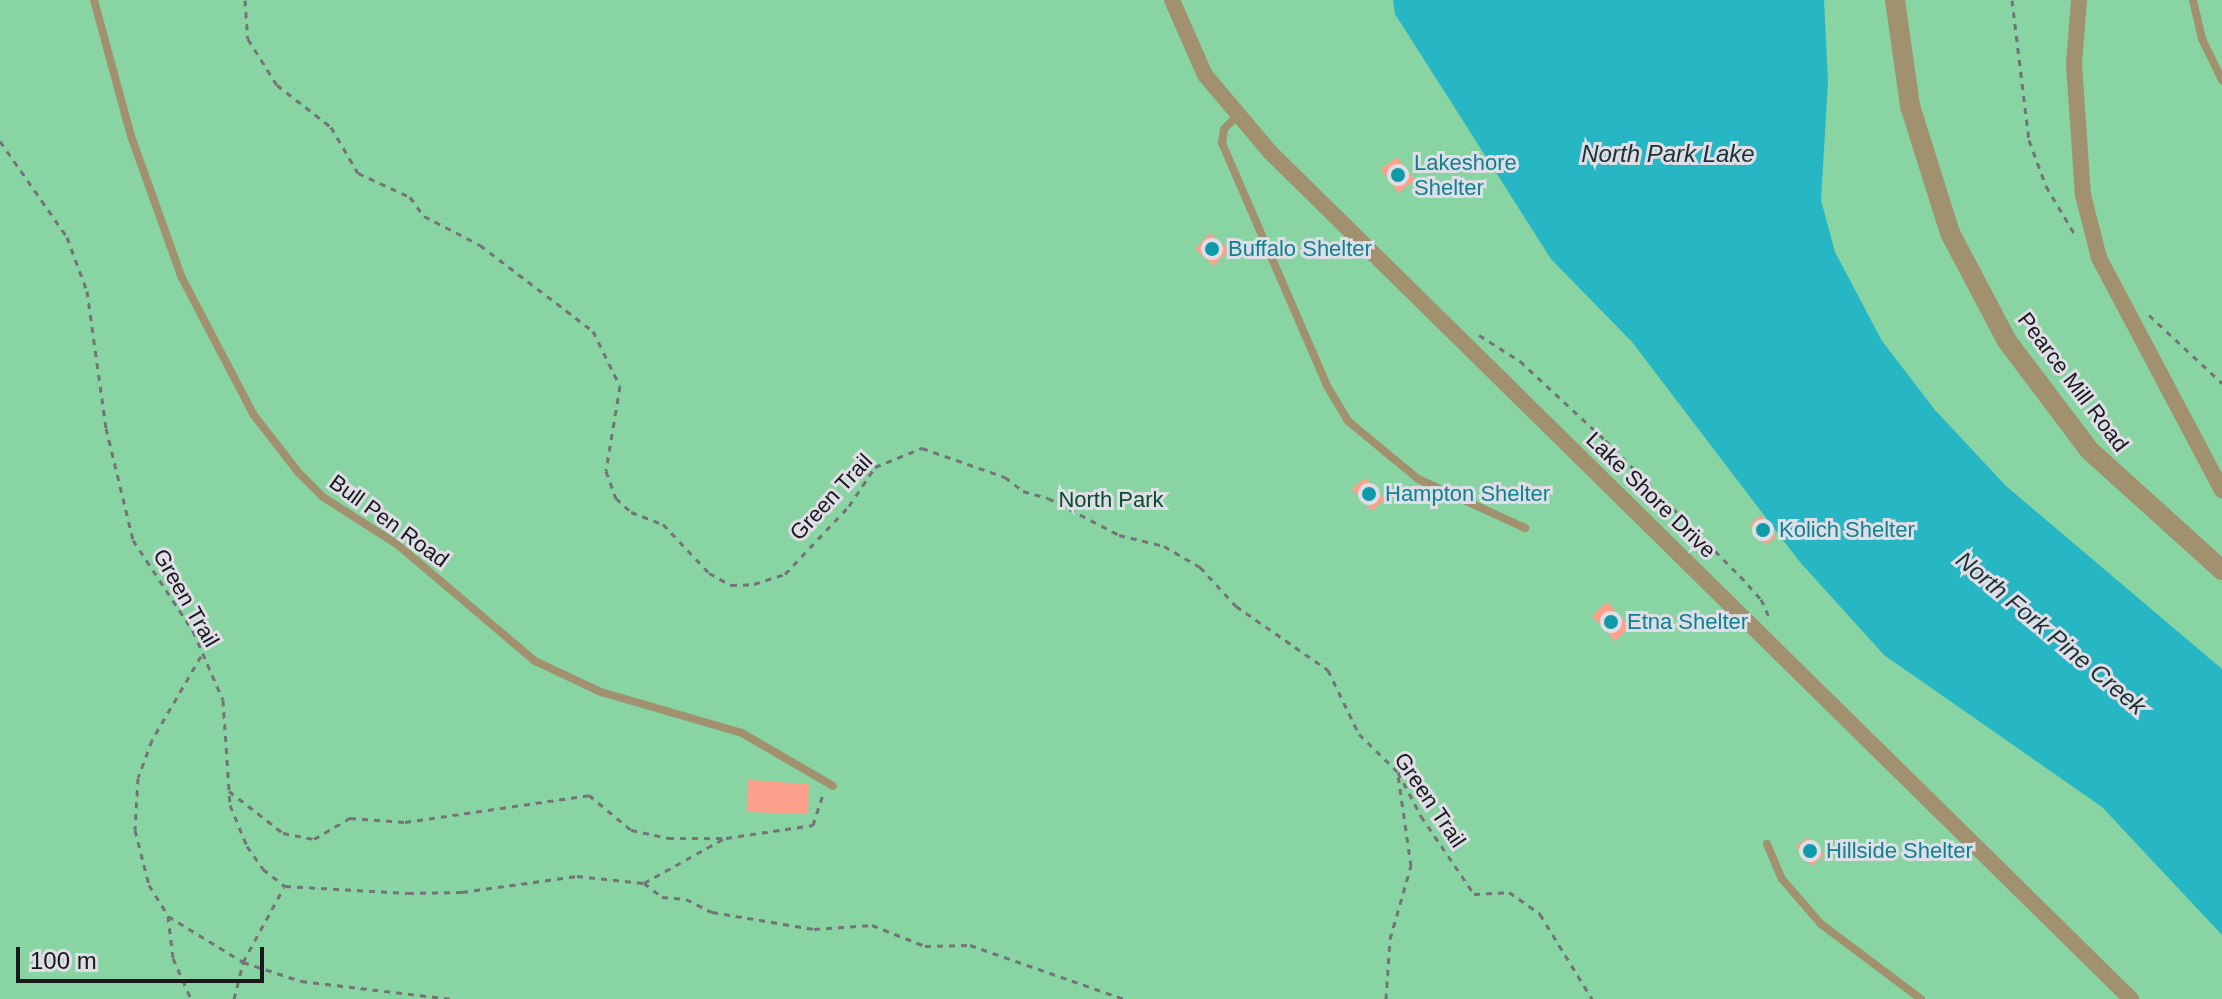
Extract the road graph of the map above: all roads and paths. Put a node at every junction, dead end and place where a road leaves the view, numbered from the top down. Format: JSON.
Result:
{"nodes":[{"id":1,"x":94,"y":0,"type":"edge"},
{"id":2,"x":245,"y":0,"type":"edge"},
{"id":3,"x":1172,"y":0,"type":"edge"},
{"id":4,"x":1895,"y":0,"type":"edge"},
{"id":5,"x":2079,"y":0,"type":"edge"},
{"id":6,"x":2193,"y":0,"type":"edge"},
{"id":7,"x":2222,"y":80,"type":"edge"},
{"id":8,"x":1237,"y":116,"type":"junction"},
{"id":9,"x":0,"y":141,"type":"edge"},
{"id":10,"x":2222,"y":490,"type":"edge"},
{"id":11,"x":1525,"y":528,"type":"dead end"},
{"id":12,"x":2222,"y":570,"type":"edge"},
{"id":13,"x":202,"y":655,"type":"junction"},
{"id":14,"x":1398,"y":772,"type":"junction"},
{"id":15,"x":830,"y":784,"type":"joint"},
{"id":16,"x":229,"y":791,"type":"dead end"},
{"id":17,"x":726,"y":838,"type":"junction"},
{"id":18,"x":1767,"y":844,"type":"dead end"},
{"id":19,"x":644,"y":883,"type":"junction"},
{"id":20,"x":285,"y":886,"type":"junction"},
{"id":21,"x":168,"y":916,"type":"junction"},
{"id":22,"x":243,"y":962,"type":"junction"},
{"id":23,"x":191,"y":999,"type":"edge"},
{"id":24,"x":234,"y":999,"type":"edge"},
{"id":25,"x":452,"y":999,"type":"edge"},
{"id":26,"x":1124,"y":999,"type":"edge"},
{"id":27,"x":1386,"y":999,"type":"edge"},
{"id":28,"x":1592,"y":999,"type":"edge"},
{"id":29,"x":1921,"y":999,"type":"edge"},
{"id":30,"x":2131,"y":999,"type":"edge"}],
"edges":[{"from":1,"to":15,"type":"lane","name":"Bull Pen Road"},
{"from":2,"to":14,"type":"path","name":"Green Trail"},
{"from":3,"to":8,"type":"street","name":"Lake Shore Drive"},
{"from":4,"to":12,"type":"street","name":"Pearce Mill Road"},
{"from":5,"to":10,"type":"street"},
{"from":6,"to":7,"type":"lane"},
{"from":8,"to":11,"type":"lane"},
{"from":8,"to":30,"type":"street","name":"Lake Shore Drive"},
{"from":9,"to":13,"type":"path","name":"Green Trail"},
{"from":13,"to":20,"type":"path","name":"Green Trail"},
{"from":13,"to":21,"type":"path"},
{"from":14,"to":27,"type":"path"},
{"from":14,"to":28,"type":"path","name":"Green Trail"},
{"from":15,"to":17,"type":"path"},
{"from":16,"to":17,"type":"path"},
{"from":17,"to":19,"type":"path"},
{"from":18,"to":29,"type":"lane"},
{"from":19,"to":20,"type":"path"},
{"from":19,"to":26,"type":"path"},
{"from":20,"to":22,"type":"path"},
{"from":21,"to":22,"type":"path"},
{"from":21,"to":23,"type":"path"},
{"from":22,"to":24,"type":"path"},
{"from":22,"to":25,"type":"path"}]}
